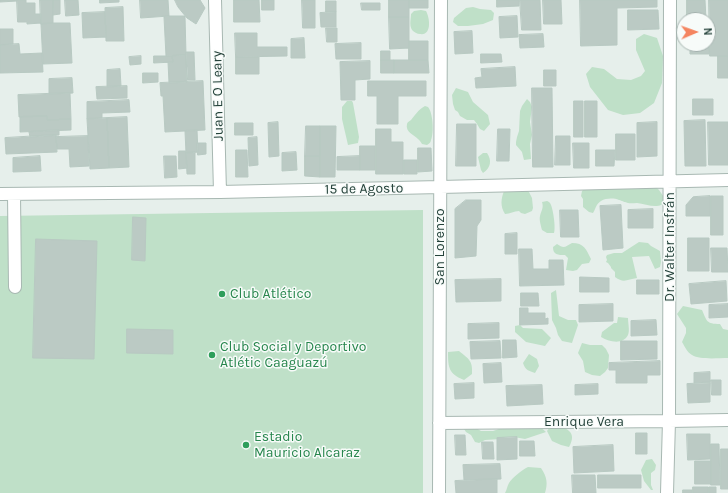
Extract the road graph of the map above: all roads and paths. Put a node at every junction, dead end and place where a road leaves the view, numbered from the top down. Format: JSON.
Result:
{"nodes":[{"id":1,"x":216,"y":0,"type":"edge"},
{"id":2,"x":441,"y":0,"type":"edge"},
{"id":3,"x":670,"y":0,"type":"edge"},
{"id":4,"x":728,"y":180,"type":"edge"},
{"id":5,"x":670,"y":181,"type":"junction"},
{"id":6,"x":440,"y":187,"type":"junction"},
{"id":7,"x":220,"y":192,"type":"junction"},
{"id":8,"x":0,"y":194,"type":"edge"},
{"id":9,"x":14,"y":194,"type":"junction"},
{"id":10,"x":15,"y":287,"type":"dead end"},
{"id":11,"x":728,"y":420,"type":"edge"},
{"id":12,"x":669,"y":421,"type":"junction"},
{"id":13,"x":439,"y":423,"type":"junction"},
{"id":14,"x":439,"y":493,"type":"edge"},
{"id":15,"x":667,"y":493,"type":"edge"}],
"edges":[{"from":1,"to":7,"type":"street","name":"Juan E O Leary"},
{"from":2,"to":6,"type":"street","name":"San Lorenzo"},
{"from":3,"to":5,"type":"street","name":"Dr. Walter Insfrán"},
{"from":4,"to":5,"type":"street","name":"15 de Agosto"},
{"from":5,"to":6,"type":"street","name":"15 de Agosto"},
{"from":5,"to":12,"type":"street","name":"Dr. Walter Insfrán"},
{"from":6,"to":7,"type":"street","name":"15 de Agosto"},
{"from":6,"to":13,"type":"street","name":"San Lorenzo"},
{"from":7,"to":9,"type":"street","name":"15 de Agosto"},
{"from":8,"to":9,"type":"street","name":"15 de Agosto"},
{"from":9,"to":10,"type":"street"},
{"from":11,"to":12,"type":"street","name":"Enrique Vera"},
{"from":12,"to":13,"type":"street","name":"Enrique Vera"},
{"from":12,"to":15,"type":"street","name":"Dr. Walter Insfrán"},
{"from":13,"to":14,"type":"street","name":"San Lorenzo"}]}
